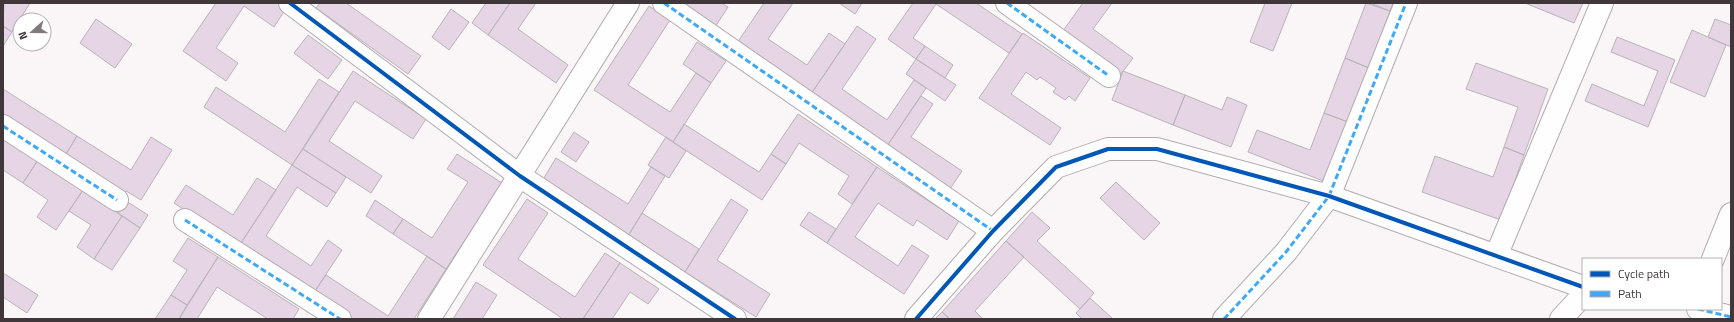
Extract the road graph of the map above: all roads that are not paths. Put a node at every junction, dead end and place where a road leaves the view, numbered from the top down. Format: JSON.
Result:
{"nodes":[{"id":1,"x":290,"y":3,"type":"edge"},
{"id":2,"x":628,"y":3,"type":"edge"},
{"id":3,"x":664,"y":3,"type":"edge"},
{"id":4,"x":1007,"y":3,"type":"edge"},
{"id":5,"x":1406,"y":3,"type":"edge"},
{"id":6,"x":1602,"y":3,"type":"edge"},
{"id":7,"x":1109,"y":76,"type":"dead end"},
{"id":8,"x":3,"y":126,"type":"edge"},
{"id":9,"x":520,"y":176,"type":"junction"},
{"id":10,"x":1329,"y":196,"type":"junction"},
{"id":11,"x":117,"y":200,"type":"dead end"},
{"id":12,"x":1731,"y":214,"type":"edge"},
{"id":13,"x":185,"y":220,"type":"dead end"},
{"id":14,"x":993,"y":231,"type":"junction"},
{"id":15,"x":1496,"y":256,"type":"junction"},
{"id":16,"x":1713,"y":258,"type":"edge"},
{"id":17,"x":1582,"y":286,"type":"edge"},
{"id":18,"x":1582,"y":296,"type":"edge"},
{"id":19,"x":1702,"y":310,"type":"edge"},
{"id":20,"x":1731,"y":317,"type":"edge"},
{"id":21,"x":340,"y":319,"type":"edge"},
{"id":22,"x":429,"y":319,"type":"edge"},
{"id":23,"x":735,"y":319,"type":"edge"},
{"id":24,"x":916,"y":319,"type":"edge"},
{"id":25,"x":1224,"y":319,"type":"edge"},
{"id":26,"x":1561,"y":319,"type":"edge"}],
"edges":[{"from":1,"to":9,"type":"street"},
{"from":2,"to":9,"type":"street"},
{"from":3,"to":14,"type":"street"},
{"from":4,"to":7,"type":"street"},
{"from":5,"to":10,"type":"street"},
{"from":6,"to":15,"type":"street"},
{"from":8,"to":11,"type":"street"},
{"from":9,"to":22,"type":"street"},
{"from":9,"to":23,"type":"street"},
{"from":10,"to":14,"type":"street"},
{"from":10,"to":15,"type":"street"},
{"from":10,"to":25,"type":"street"},
{"from":12,"to":16,"type":"street"},
{"from":13,"to":21,"type":"street"},
{"from":14,"to":24,"type":"street"},
{"from":15,"to":17,"type":"street"},
{"from":18,"to":26,"type":"street"},
{"from":19,"to":20,"type":"street"}]}
